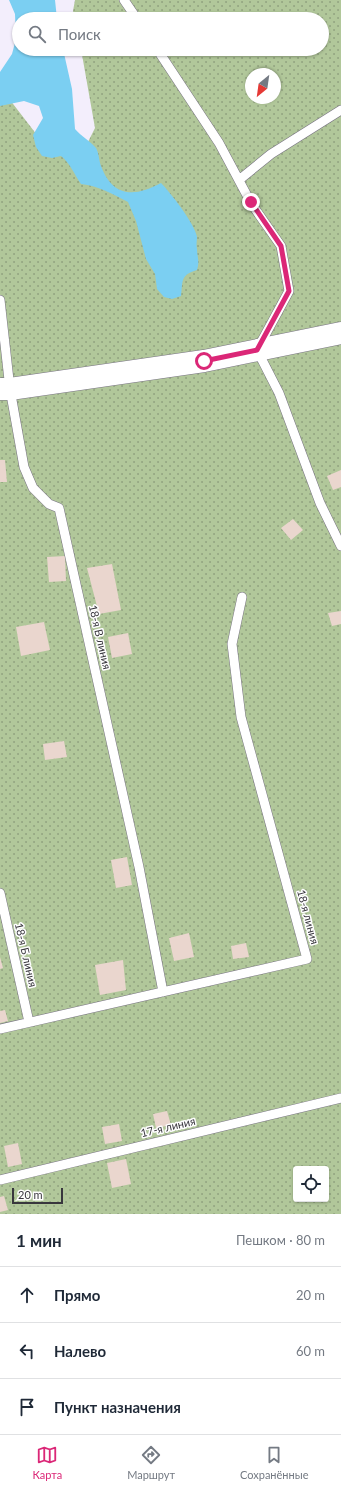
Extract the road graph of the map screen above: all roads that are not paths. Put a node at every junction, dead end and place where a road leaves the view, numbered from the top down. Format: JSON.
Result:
{"nodes":[{"id":1,"x":124,"y":0,"type":"edge"},
{"id":2,"x":132,"y":12,"type":"edge"},
{"id":3,"x":162,"y":56,"type":"edge"},
{"id":4,"x":341,"y":110,"type":"edge"},
{"id":5,"x":239,"y":180,"type":"junction"},
{"id":6,"x":0,"y":300,"type":"edge"},
{"id":7,"x":341,"y":333,"type":"edge"},
{"id":8,"x":257,"y":350,"type":"junction"},
{"id":9,"x":5,"y":389,"type":"edge"},
{"id":10,"x":341,"y":546,"type":"edge"},
{"id":11,"x":242,"y":597,"type":"dead end"},
{"id":12,"x":0,"y":893,"type":"edge"},
{"id":13,"x":164,"y":992,"type":"junction"},
{"id":14,"x":29,"y":1022,"type":"junction"},
{"id":15,"x":0,"y":1029,"type":"edge"},
{"id":16,"x":341,"y":1098,"type":"edge"},
{"id":17,"x":0,"y":1180,"type":"edge"}],
"edges":[{"from":1,"to":2,"type":"lane"},
{"from":3,"to":5,"type":"lane"},
{"from":4,"to":5,"type":"lane"},
{"from":5,"to":8,"type":"lane"},
{"from":6,"to":9,"type":"lane","name":"18-я В линия"},
{"from":7,"to":8,"type":"street"},
{"from":8,"to":9,"type":"street"},
{"from":8,"to":10,"type":"lane"},
{"from":9,"to":13,"type":"lane","name":"18-я В линия"},
{"from":11,"to":13,"type":"lane","name":"18-я линия"},
{"from":12,"to":14,"type":"lane","name":"18-я Б линия"},
{"from":13,"to":14,"type":"lane","name":"18-я линия"},
{"from":14,"to":15,"type":"lane","name":"18-я линия"},
{"from":16,"to":17,"type":"lane","name":"17-я линия"}]}
